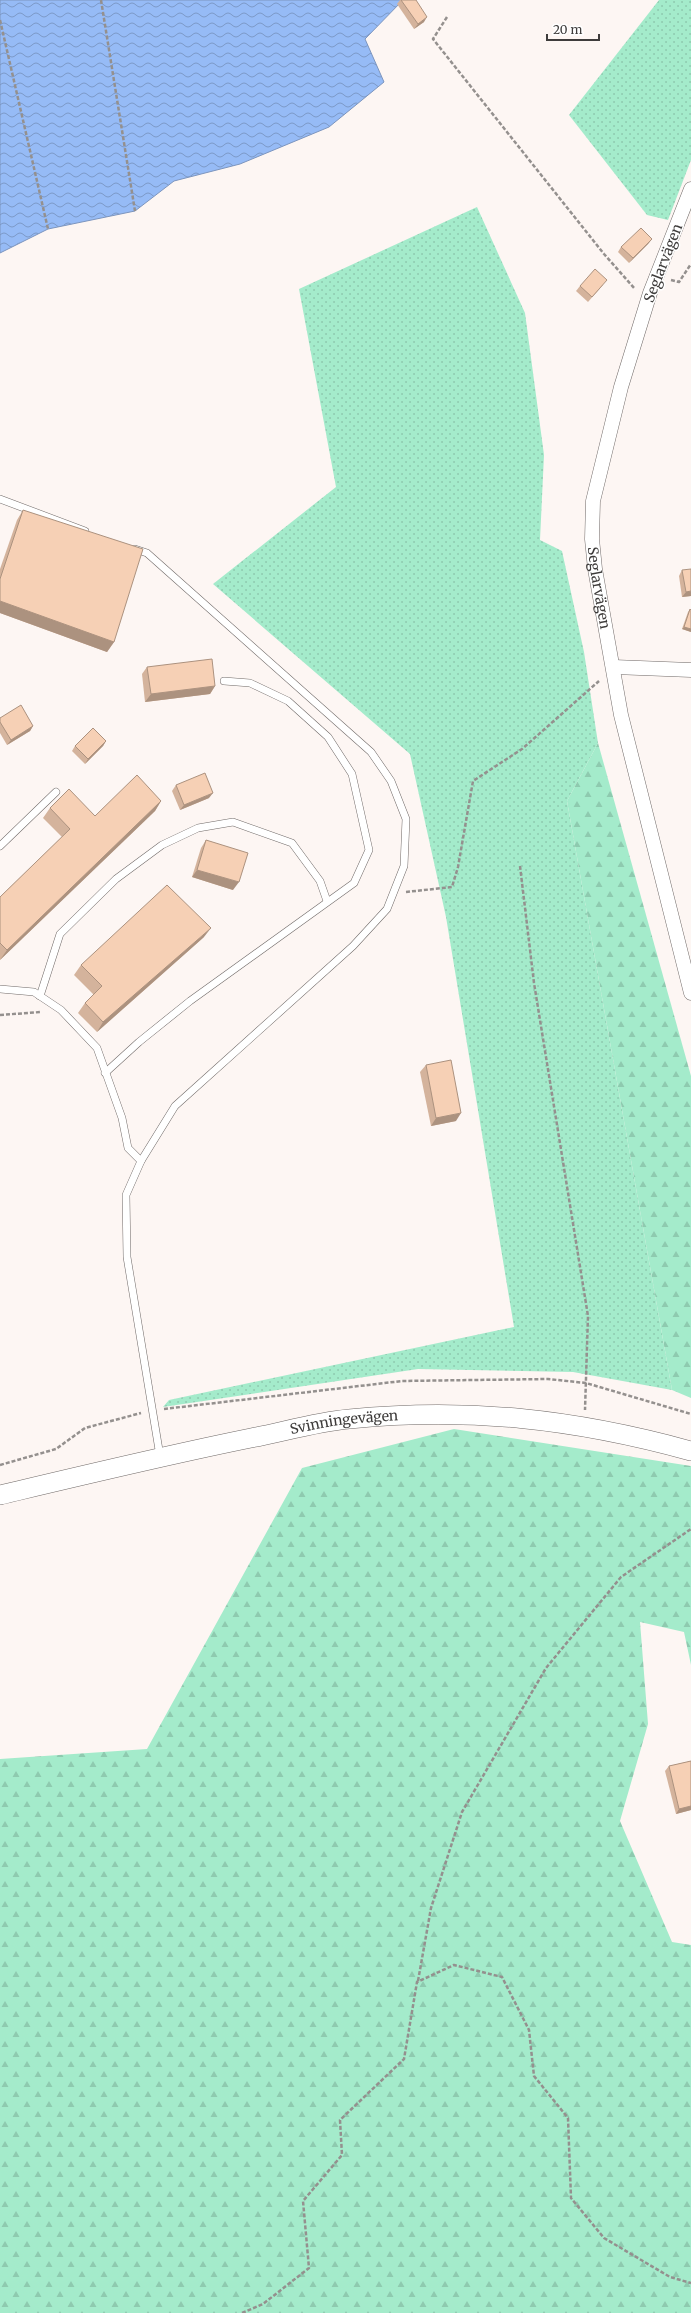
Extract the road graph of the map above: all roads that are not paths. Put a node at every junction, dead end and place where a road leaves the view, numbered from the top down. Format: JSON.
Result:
{"nodes":[{"id":1,"x":691,"y":189,"type":"edge"},
{"id":2,"x":0,"y":499,"type":"edge"},
{"id":3,"x":96,"y":534,"type":"edge"},
{"id":4,"x":125,"y":545,"type":"edge"},
{"id":5,"x":614,"y":667,"type":"junction"},
{"id":6,"x":691,"y":670,"type":"edge"},
{"id":7,"x":224,"y":681,"type":"dead end"},
{"id":8,"x":56,"y":792,"type":"dead end"},
{"id":9,"x":0,"y":846,"type":"edge"},
{"id":10,"x":327,"y":901,"type":"junction"},
{"id":11,"x":0,"y":989,"type":"edge"},
{"id":12,"x":691,"y":993,"type":"edge"},
{"id":13,"x":40,"y":996,"type":"junction"},
{"id":14,"x":105,"y":1073,"type":"junction"},
{"id":15,"x":141,"y":1161,"type":"junction"},
{"id":16,"x":691,"y":1451,"type":"edge"},
{"id":17,"x":160,"y":1456,"type":"junction"},
{"id":18,"x":0,"y":1495,"type":"edge"}],
"edges":[{"from":1,"to":5,"type":"street","name":"Seglarvägen"},
{"from":2,"to":3,"type":"lane"},
{"from":4,"to":15,"type":"lane"},
{"from":5,"to":6,"type":"street"},
{"from":5,"to":12,"type":"street","name":"Seglarvägen"},
{"from":7,"to":10,"type":"lane"},
{"from":8,"to":9,"type":"lane"},
{"from":10,"to":13,"type":"lane"},
{"from":10,"to":14,"type":"lane"},
{"from":11,"to":13,"type":"lane"},
{"from":13,"to":14,"type":"lane"},
{"from":14,"to":15,"type":"lane"},
{"from":15,"to":17,"type":"lane"},
{"from":16,"to":17,"type":"main road","name":"Svinningevägen"},
{"from":17,"to":18,"type":"main road","name":"Svinningevägen"}]}
